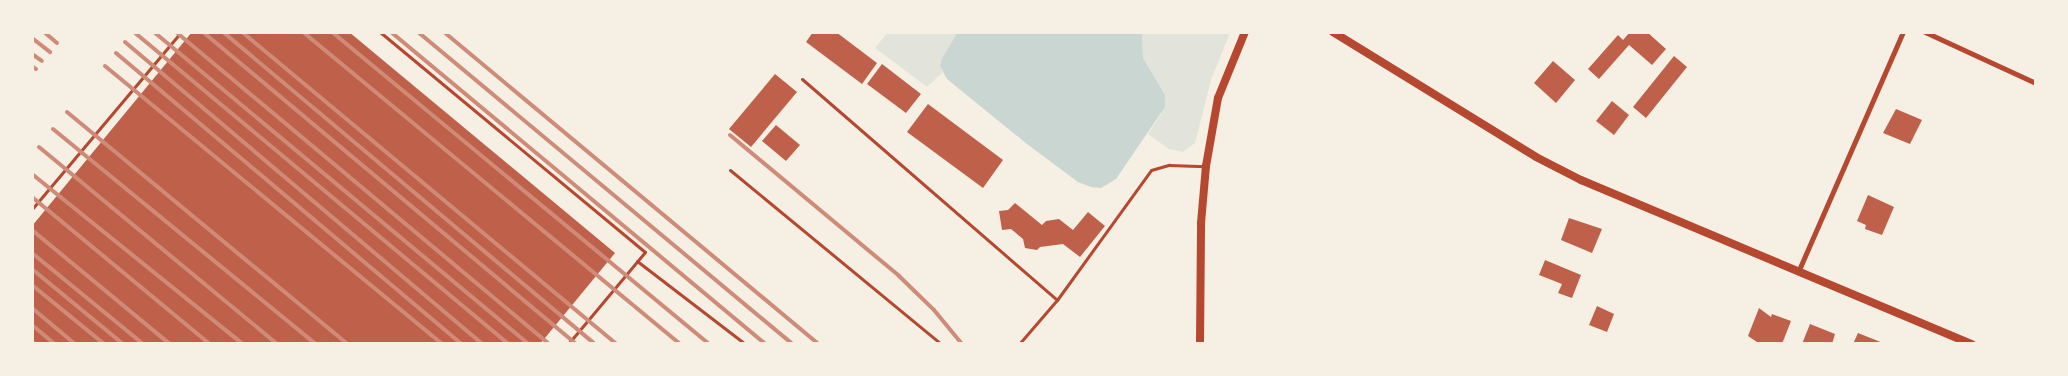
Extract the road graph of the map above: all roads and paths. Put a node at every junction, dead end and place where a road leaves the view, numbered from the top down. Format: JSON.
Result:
{"nodes":[{"id":1,"x":181,"y":32,"type":"edge"},
{"id":2,"x":380,"y":32,"type":"edge"},
{"id":3,"x":1245,"y":32,"type":"edge"},
{"id":4,"x":1333,"y":32,"type":"edge"},
{"id":5,"x":1903,"y":32,"type":"edge"},
{"id":6,"x":1925,"y":32,"type":"edge"},
{"id":7,"x":802,"y":79,"type":"dead end"},
{"id":8,"x":2036,"y":82,"type":"edge"},
{"id":9,"x":1206,"y":166,"type":"junction"},
{"id":10,"x":730,"y":170,"type":"dead end"},
{"id":11,"x":32,"y":209,"type":"edge"},
{"id":12,"x":637,"y":261,"type":"junction"},
{"id":13,"x":1798,"y":272,"type":"junction"},
{"id":14,"x":1057,"y":300,"type":"junction"},
{"id":15,"x":568,"y":344,"type":"edge"},
{"id":16,"x":745,"y":344,"type":"edge"},
{"id":17,"x":941,"y":344,"type":"edge"},
{"id":18,"x":1019,"y":344,"type":"edge"},
{"id":19,"x":1200,"y":344,"type":"edge"},
{"id":20,"x":1972,"y":344,"type":"edge"}],
"edges":[{"from":1,"to":11,"type":"lane"},
{"from":2,"to":12,"type":"lane"},
{"from":3,"to":9,"type":"street"},
{"from":4,"to":13,"type":"street"},
{"from":5,"to":13,"type":"street"},
{"from":6,"to":8,"type":"street"},
{"from":7,"to":14,"type":"lane"},
{"from":9,"to":14,"type":"lane"},
{"from":9,"to":19,"type":"street"},
{"from":10,"to":17,"type":"lane"},
{"from":12,"to":15,"type":"lane"},
{"from":12,"to":16,"type":"lane"},
{"from":13,"to":20,"type":"street"},
{"from":14,"to":18,"type":"lane"}]}
